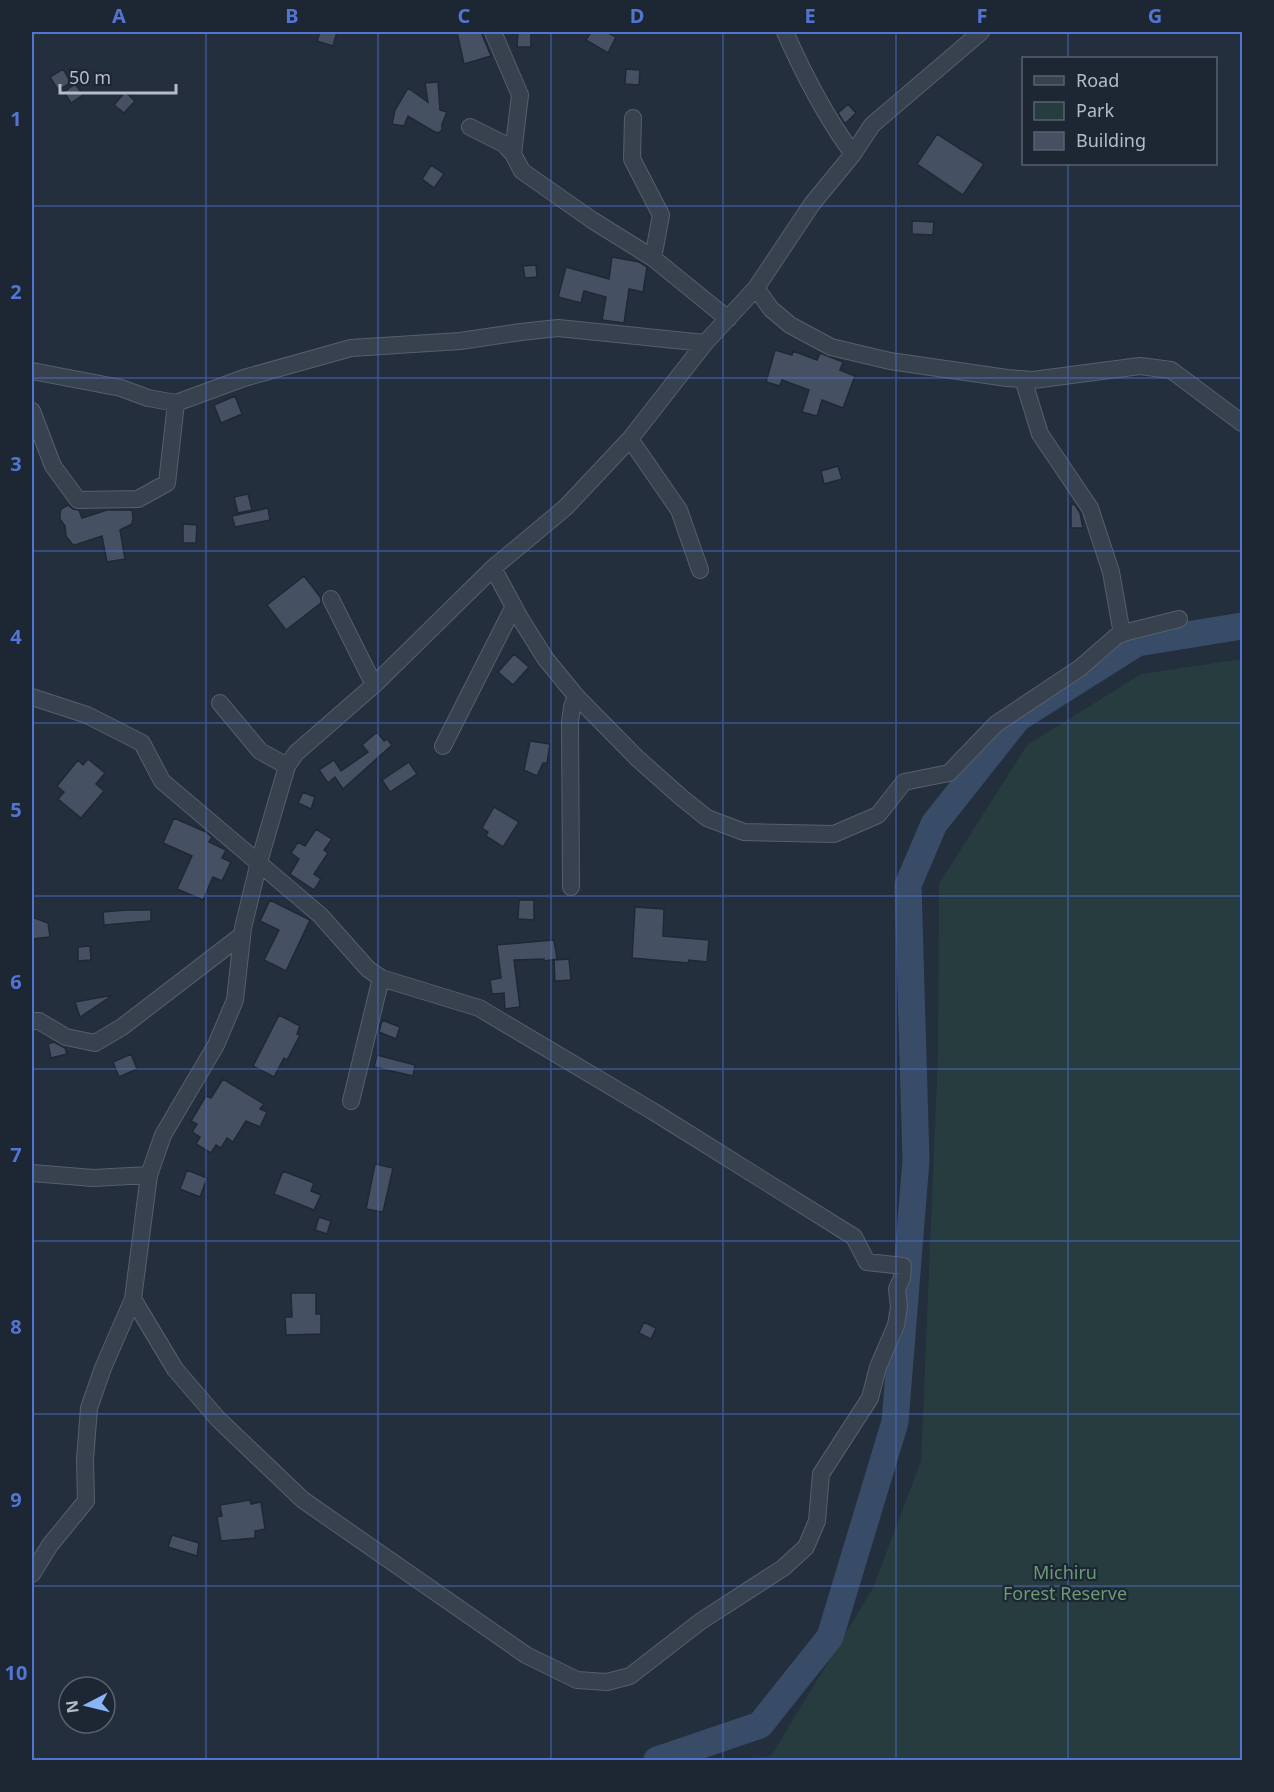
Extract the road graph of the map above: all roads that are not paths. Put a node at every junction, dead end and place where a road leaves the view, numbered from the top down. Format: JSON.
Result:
{"nodes":[{"id":1,"x":493,"y":32,"type":"edge"},
{"id":2,"x":785,"y":32,"type":"edge"},
{"id":3,"x":981,"y":32,"type":"edge"},
{"id":4,"x":633,"y":118,"type":"dead end"},
{"id":5,"x":470,"y":127,"type":"dead end"},
{"id":6,"x":513,"y":154,"type":"junction"},
{"id":7,"x":853,"y":154,"type":"junction"},
{"id":8,"x":653,"y":258,"type":"junction"},
{"id":9,"x":756,"y":288,"type":"junction"},
{"id":10,"x":728,"y":319,"type":"junction"},
{"id":11,"x":705,"y":343,"type":"junction"},
{"id":12,"x":32,"y":371,"type":"edge"},
{"id":13,"x":1023,"y":379,"type":"junction"},
{"id":14,"x":176,"y":403,"type":"junction"},
{"id":15,"x":32,"y":411,"type":"edge"},
{"id":16,"x":1242,"y":423,"type":"edge"},
{"id":17,"x":630,"y":439,"type":"junction"},
{"id":18,"x":493,"y":568,"type":"junction"},
{"id":19,"x":700,"y":570,"type":"dead end"},
{"id":20,"x":331,"y":599,"type":"dead end"},
{"id":21,"x":514,"y":606,"type":"junction"},
{"id":22,"x":1179,"y":619,"type":"dead end"},
{"id":23,"x":1122,"y":634,"type":"junction"},
{"id":24,"x":374,"y":685,"type":"junction"},
{"id":25,"x":576,"y":696,"type":"junction"},
{"id":26,"x":32,"y":697,"type":"edge"},
{"id":27,"x":220,"y":703,"type":"dead end"},
{"id":28,"x":443,"y":746,"type":"dead end"},
{"id":29,"x":287,"y":766,"type":"junction"},
{"id":30,"x":259,"y":862,"type":"junction"},
{"id":31,"x":571,"y":887,"type":"dead end"},
{"id":32,"x":242,"y":935,"type":"junction"},
{"id":33,"x":381,"y":978,"type":"junction"},
{"id":34,"x":32,"y":1021,"type":"edge"},
{"id":35,"x":351,"y":1101,"type":"dead end"},
{"id":36,"x":32,"y":1173,"type":"edge"},
{"id":37,"x":150,"y":1175,"type":"junction"},
{"id":38,"x":133,"y":1299,"type":"junction"},
{"id":39,"x":32,"y":1574,"type":"edge"}],
"edges":[{"from":1,"to":6,"type":"street"},
{"from":2,"to":7,"type":"street"},
{"from":3,"to":7,"type":"street"},
{"from":4,"to":8,"type":"street"},
{"from":5,"to":6,"type":"street"},
{"from":6,"to":8,"type":"street"},
{"from":7,"to":9,"type":"street"},
{"from":8,"to":10,"type":"street"},
{"from":9,"to":10,"type":"street"},
{"from":9,"to":13,"type":"street"},
{"from":10,"to":11,"type":"street"},
{"from":11,"to":14,"type":"street"},
{"from":11,"to":17,"type":"street"},
{"from":12,"to":14,"type":"street"},
{"from":13,"to":16,"type":"street"},
{"from":13,"to":23,"type":"street"},
{"from":14,"to":15,"type":"street"},
{"from":17,"to":18,"type":"street"},
{"from":17,"to":19,"type":"street"},
{"from":18,"to":21,"type":"street"},
{"from":18,"to":24,"type":"street"},
{"from":20,"to":24,"type":"street"},
{"from":21,"to":25,"type":"street"},
{"from":21,"to":28,"type":"street"},
{"from":22,"to":23,"type":"street"},
{"from":23,"to":25,"type":"street"},
{"from":24,"to":29,"type":"street"},
{"from":25,"to":31,"type":"street"},
{"from":26,"to":30,"type":"street"},
{"from":27,"to":29,"type":"street"},
{"from":29,"to":30,"type":"street"},
{"from":30,"to":32,"type":"street"},
{"from":30,"to":33,"type":"street"},
{"from":32,"to":34,"type":"street"},
{"from":32,"to":37,"type":"street"},
{"from":33,"to":35,"type":"street"},
{"from":33,"to":38,"type":"street"},
{"from":36,"to":37,"type":"street"},
{"from":37,"to":38,"type":"street"},
{"from":38,"to":39,"type":"street"}]}
